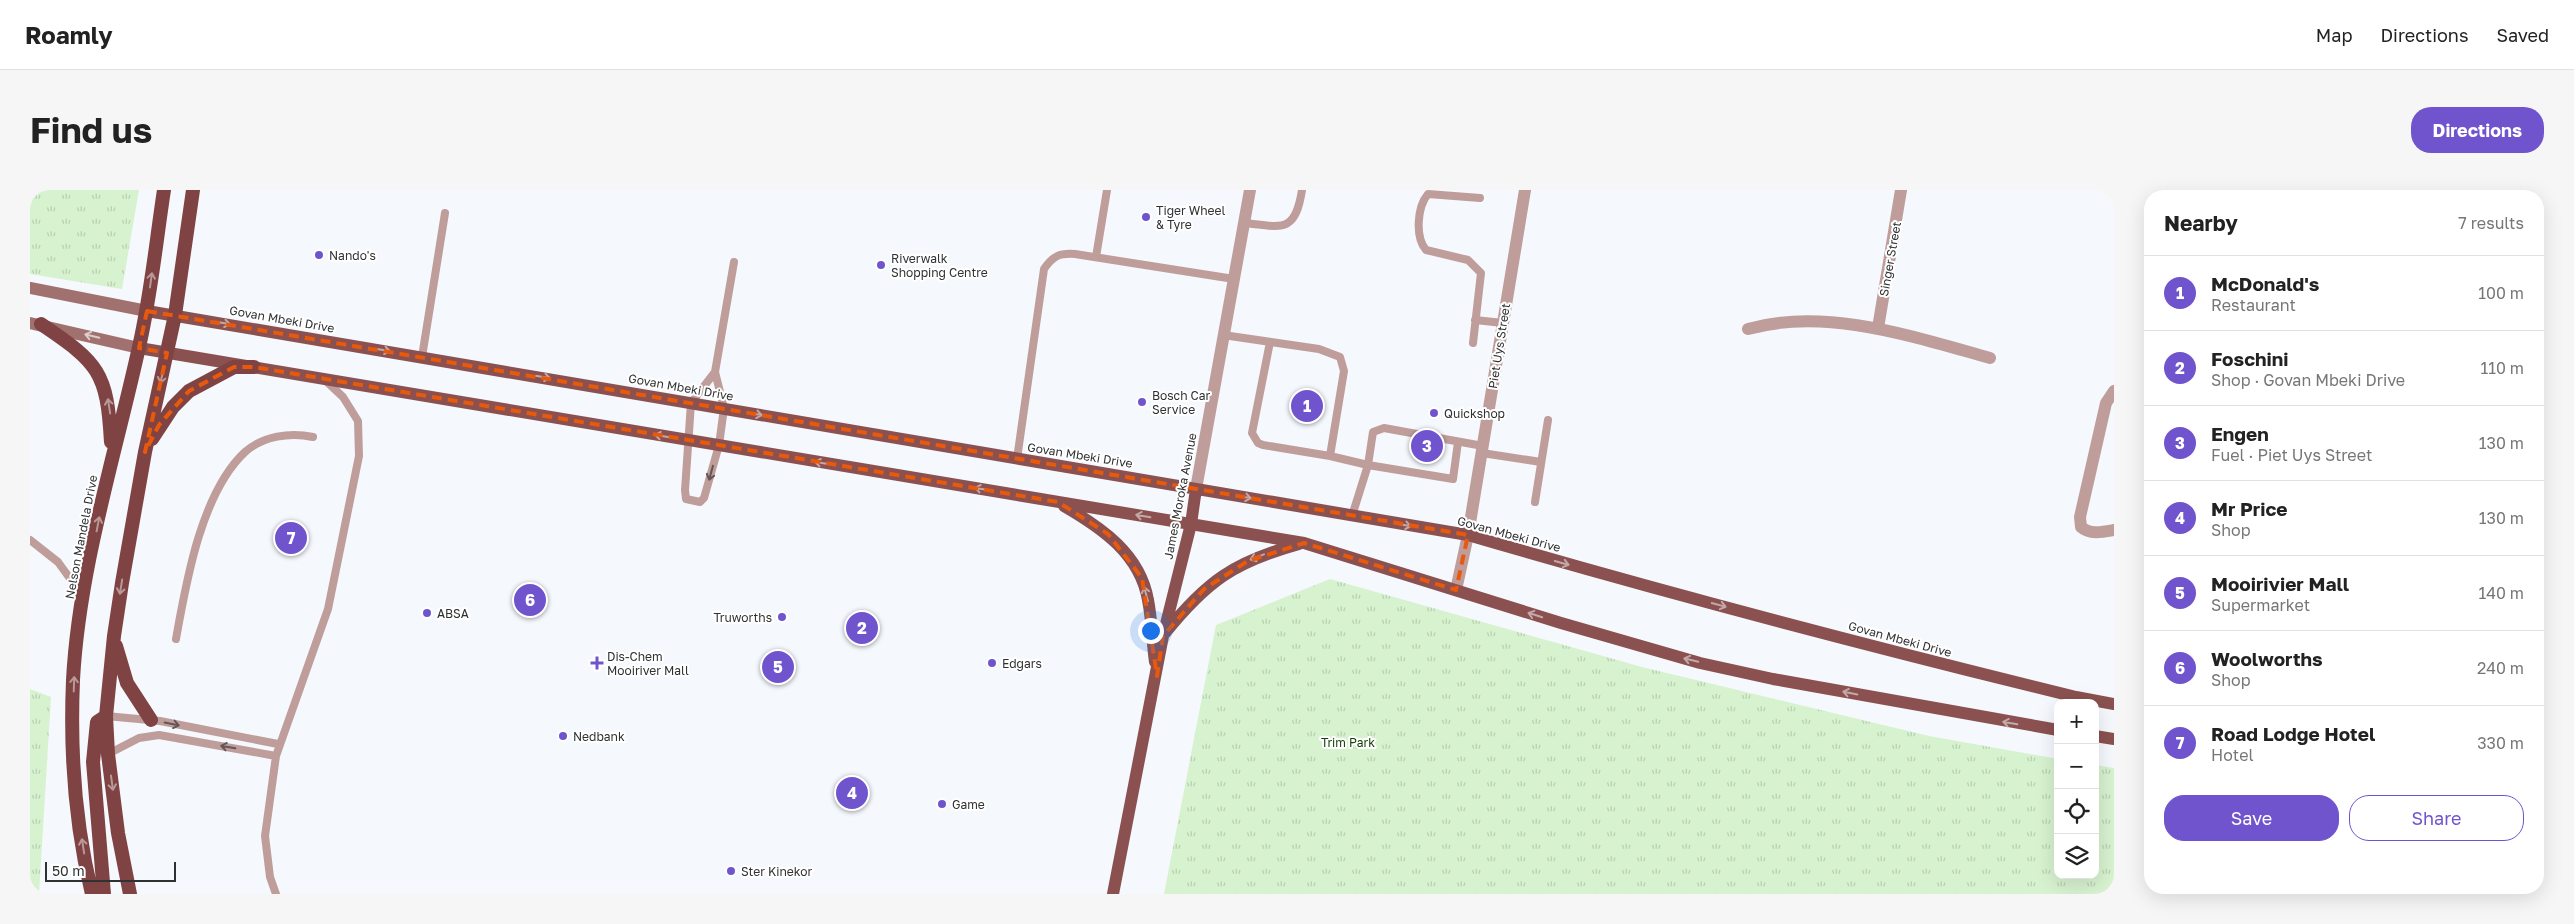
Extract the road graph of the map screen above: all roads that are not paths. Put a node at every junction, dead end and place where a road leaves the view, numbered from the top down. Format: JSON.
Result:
{"nodes":[{"id":1,"x":164,"y":190,"type":"edge"},
{"id":2,"x":193,"y":190,"type":"edge"},
{"id":3,"x":1107,"y":190,"type":"edge"},
{"id":4,"x":1250,"y":190,"type":"edge"},
{"id":5,"x":1302,"y":190,"type":"edge"},
{"id":6,"x":1525,"y":190,"type":"edge"},
{"id":7,"x":1901,"y":190,"type":"edge"},
{"id":8,"x":1480,"y":198,"type":"dead end"},
{"id":9,"x":445,"y":213,"type":"dead end"},
{"id":10,"x":1244,"y":223,"type":"junction"},
{"id":11,"x":1096,"y":257,"type":"junction"},
{"id":12,"x":734,"y":262,"type":"dead end"},
{"id":13,"x":1234,"y":279,"type":"junction"},
{"id":14,"x":30,"y":288,"type":"edge"},
{"id":15,"x":147,"y":311,"type":"junction"},
{"id":16,"x":175,"y":315,"type":"junction"},
{"id":17,"x":1475,"y":320,"type":"junction"},
{"id":18,"x":1503,"y":323,"type":"junction"},
{"id":19,"x":36,"y":324,"type":"edge"},
{"id":20,"x":1878,"y":328,"type":"junction"},
{"id":21,"x":1748,"y":329,"type":"dead end"},
{"id":22,"x":1223,"y":335,"type":"junction"},
{"id":23,"x":1270,"y":342,"type":"junction"},
{"id":24,"x":1473,"y":343,"type":"dead end"},
{"id":25,"x":139,"y":348,"type":"junction"},
{"id":26,"x":167,"y":353,"type":"junction"},
{"id":27,"x":422,"y":357,"type":"junction"},
{"id":28,"x":1990,"y":358,"type":"dead end"},
{"id":29,"x":254,"y":367,"type":"junction"},
{"id":30,"x":715,"y":372,"type":"junction"},
{"id":31,"x":324,"y":379,"type":"junction"},
{"id":32,"x":2114,"y":391,"type":"edge"},
{"id":33,"x":691,"y":402,"type":"junction"},
{"id":34,"x":724,"y":408,"type":"junction"},
{"id":35,"x":1548,"y":420,"type":"dead end"},
{"id":36,"x":313,"y":437,"type":"dead end"},
{"id":37,"x":687,"y":440,"type":"junction"},
{"id":38,"x":1458,"y":442,"type":"junction"},
{"id":39,"x":719,"y":445,"type":"junction"},
{"id":40,"x":1482,"y":449,"type":"junction"},
{"id":41,"x":145,"y":452,"type":"junction"},
{"id":42,"x":112,"y":455,"type":"junction"},
{"id":43,"x":1330,"y":456,"type":"junction"},
{"id":44,"x":1017,"y":459,"type":"junction"},
{"id":45,"x":1541,"y":462,"type":"junction"},
{"id":46,"x":1368,"y":465,"type":"junction"},
{"id":47,"x":1196,"y":489,"type":"junction"},
{"id":48,"x":1058,"y":502,"type":"junction"},
{"id":49,"x":1535,"y":502,"type":"dead end"},
{"id":50,"x":1352,"y":516,"type":"junction"},
{"id":51,"x":1191,"y":524,"type":"junction"},
{"id":52,"x":2114,"y":530,"type":"edge"},
{"id":53,"x":1468,"y":536,"type":"junction"},
{"id":54,"x":30,"y":540,"type":"edge"},
{"id":55,"x":1304,"y":543,"type":"junction"},
{"id":56,"x":1456,"y":590,"type":"junction"},
{"id":57,"x":84,"y":596,"type":"junction"},
{"id":58,"x":114,"y":636,"type":"junction"},
{"id":59,"x":1163,"y":636,"type":"junction"},
{"id":60,"x":176,"y":639,"type":"dead end"},
{"id":61,"x":1157,"y":676,"type":"junction"},
{"id":62,"x":2114,"y":697,"type":"edge"},
{"id":63,"x":2091,"y":699,"type":"edge"},
{"id":64,"x":2099,"y":701,"type":"joint"},
{"id":65,"x":2114,"y":704,"type":"edge"},
{"id":66,"x":106,"y":716,"type":"junction"},
{"id":67,"x":151,"y":720,"type":"junction"},
{"id":68,"x":2054,"y":729,"type":"edge"},
{"id":69,"x":2099,"y":737,"type":"edge"},
{"id":70,"x":2114,"y":739,"type":"edge"},
{"id":71,"x":278,"y":744,"type":"junction"},
{"id":72,"x":108,"y":754,"type":"junction"},
{"id":73,"x":276,"y":756,"type":"junction"},
{"id":74,"x":92,"y":894,"type":"edge"},
{"id":75,"x":104,"y":894,"type":"edge"},
{"id":76,"x":130,"y":894,"type":"edge"},
{"id":77,"x":276,"y":894,"type":"edge"},
{"id":78,"x":1113,"y":894,"type":"edge"}],
"edges":[{"from":15,"to":1,"type":"highway","name":"Nelson Mandela Drive","one_way":true},
{"from":2,"to":16,"type":"highway"},
{"from":3,"to":11,"type":"lane"},
{"from":4,"to":10,"type":"street","name":"James Moroka Avenue"},
{"from":5,"to":10,"type":"lane"},
{"from":6,"to":18,"type":"street","name":"Piet Uys Street"},
{"from":7,"to":20,"type":"street","name":"Singer Street"},
{"from":8,"to":17,"type":"lane"},
{"from":9,"to":27,"type":"lane"},
{"from":10,"to":13,"type":"street","name":"James Moroka Avenue"},
{"from":11,"to":13,"type":"lane"},
{"from":11,"to":44,"type":"lane"},
{"from":12,"to":30,"type":"lane"},
{"from":13,"to":22,"type":"street","name":"James Moroka Avenue"},
{"from":14,"to":15,"type":"main road","name":"Govan Mbeki Drive"},
{"from":15,"to":16,"type":"main road","name":"Govan Mbeki Drive"},
{"from":15,"to":25,"type":"highway","name":"Nelson Mandela Drive"},
{"from":16,"to":26,"type":"highway"},
{"from":16,"to":27,"type":"main road","name":"Govan Mbeki Drive","one_way":true},
{"from":17,"to":18,"type":"lane"},
{"from":17,"to":24,"type":"lane"},
{"from":18,"to":40,"type":"street","name":"Piet Uys Street"},
{"from":25,"to":19,"type":"main road","one_way":true},
{"from":42,"to":19,"type":"highway","one_way":true},
{"from":20,"to":21,"type":"street"},
{"from":20,"to":28,"type":"street"},
{"from":22,"to":23,"type":"lane"},
{"from":22,"to":47,"type":"street","name":"James Moroka Avenue"},
{"from":23,"to":43,"type":"lane"},
{"from":23,"to":43,"type":"lane"},
{"from":25,"to":26,"type":"main road"},
{"from":25,"to":42,"type":"highway","name":"Nelson Mandela Drive"},
{"from":26,"to":29,"type":"main road"},
{"from":26,"to":41,"type":"highway","one_way":true},
{"from":27,"to":33,"type":"main road","name":"Govan Mbeki Drive","one_way":true},
{"from":29,"to":31,"type":"main road"},
{"from":29,"to":41,"type":"highway"},
{"from":30,"to":33,"type":"lane"},
{"from":30,"to":34,"type":"lane"},
{"from":37,"to":31,"type":"main road","one_way":true},
{"from":31,"to":71,"type":"lane"},
{"from":32,"to":52,"type":"street"},
{"from":33,"to":34,"type":"main road","name":"Govan Mbeki Drive"},
{"from":33,"to":37,"type":"lane"},
{"from":34,"to":39,"type":"lane"},
{"from":34,"to":44,"type":"main road","name":"Govan Mbeki Drive","one_way":true},
{"from":35,"to":45,"type":"lane"},
{"from":36,"to":60,"type":"lane"},
{"from":37,"to":39,"type":"main road"},
{"from":39,"to":37,"type":"lane","one_way":true},
{"from":38,"to":40,"type":"lane"},
{"from":38,"to":46,"type":"lane"},
{"from":38,"to":46,"type":"lane"},
{"from":48,"to":39,"type":"main road","one_way":true},
{"from":40,"to":45,"type":"lane"},
{"from":40,"to":53,"type":"street","name":"Piet Uys Street"},
{"from":41,"to":58,"type":"highway","one_way":true},
{"from":57,"to":42,"type":"highway","name":"Nelson Mandela Drive","one_way":true},
{"from":43,"to":46,"type":"lane"},
{"from":44,"to":47,"type":"main road","name":"Govan Mbeki Drive"},
{"from":45,"to":49,"type":"lane"},
{"from":46,"to":50,"type":"lane"},
{"from":47,"to":50,"type":"main road","name":"Govan Mbeki Drive","one_way":true},
{"from":47,"to":51,"type":"main road","name":"James Moroka Avenue"},
{"from":51,"to":48,"type":"main road","one_way":true},
{"from":61,"to":48,"type":"main road","one_way":true},
{"from":50,"to":53,"type":"main road","name":"Govan Mbeki Drive","one_way":true},
{"from":51,"to":55,"type":"main road"},
{"from":51,"to":59,"type":"main road","name":"James Moroka Avenue"},
{"from":53,"to":56,"type":"street","name":"Piet Uys Street"},
{"from":53,"to":63,"type":"main road","name":"Govan Mbeki Drive","one_way":true},
{"from":54,"to":57,"type":"lane"},
{"from":55,"to":56,"type":"main road"},
{"from":55,"to":59,"type":"main road","one_way":true},
{"from":68,"to":56,"type":"main road","one_way":true},
{"from":74,"to":57,"type":"highway","name":"Nelson Mandela Drive","one_way":true},
{"from":58,"to":66,"type":"highway"},
{"from":58,"to":67,"type":"highway"},
{"from":59,"to":61,"type":"main road","name":"James Moroka Avenue"},
{"from":61,"to":78,"type":"main road","name":"James Moroka Avenue"},
{"from":62,"to":64,"type":"main road"},
{"from":64,"to":65,"type":"main road","name":"Govan Mbeki Drive"},
{"from":66,"to":67,"type":"lane"},
{"from":66,"to":72,"type":"highway"},
{"from":66,"to":75,"type":"highway"},
{"from":67,"to":71,"type":"lane","one_way":true},
{"from":69,"to":70,"type":"main road"},
{"from":71,"to":73,"type":"lane"},
{"from":73,"to":72,"type":"lane","one_way":true},
{"from":72,"to":76,"type":"highway","one_way":true},
{"from":73,"to":77,"type":"lane"}]}
